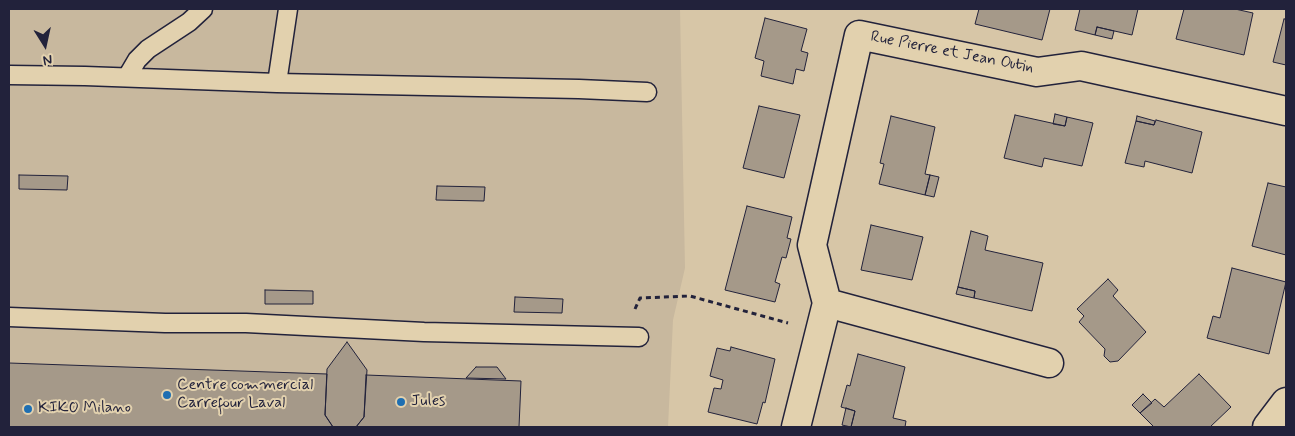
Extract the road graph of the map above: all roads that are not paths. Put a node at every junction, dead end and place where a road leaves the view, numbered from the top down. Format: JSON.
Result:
{"nodes":[{"id":1,"x":203,"y":9,"type":"edge"},
{"id":2,"x":288,"y":9,"type":"edge"},
{"id":3,"x":9,"y":76,"type":"edge"},
{"id":4,"x":127,"y":77,"type":"junction"},
{"id":5,"x":276,"y":83,"type":"junction"},
{"id":6,"x":646,"y":92,"type":"dead end"},
{"id":7,"x":1286,"y":111,"type":"edge"},
{"id":8,"x":827,"y":303,"type":"junction"},
{"id":9,"x":9,"y":317,"type":"edge"},
{"id":10,"x":631,"y":337,"type":"road end"},
{"id":11,"x":1049,"y":362,"type":"dead end"},
{"id":12,"x":1286,"y":402,"type":"edge"},
{"id":13,"x":796,"y":427,"type":"edge"},
{"id":14,"x":1267,"y":427,"type":"edge"}],
"edges":[{"from":1,"to":4,"type":"lane"},
{"from":2,"to":5,"type":"lane"},
{"from":3,"to":4,"type":"lane"},
{"from":4,"to":5,"type":"lane"},
{"from":5,"to":6,"type":"lane"},
{"from":7,"to":8,"type":"street","name":"Rue Pierre et Jean Outin"},
{"from":8,"to":11,"type":"street"},
{"from":8,"to":13,"type":"street","name":"Rue Pierre et Jean Outin"},
{"from":9,"to":10,"type":"lane"},
{"from":12,"to":14,"type":"street"}]}
